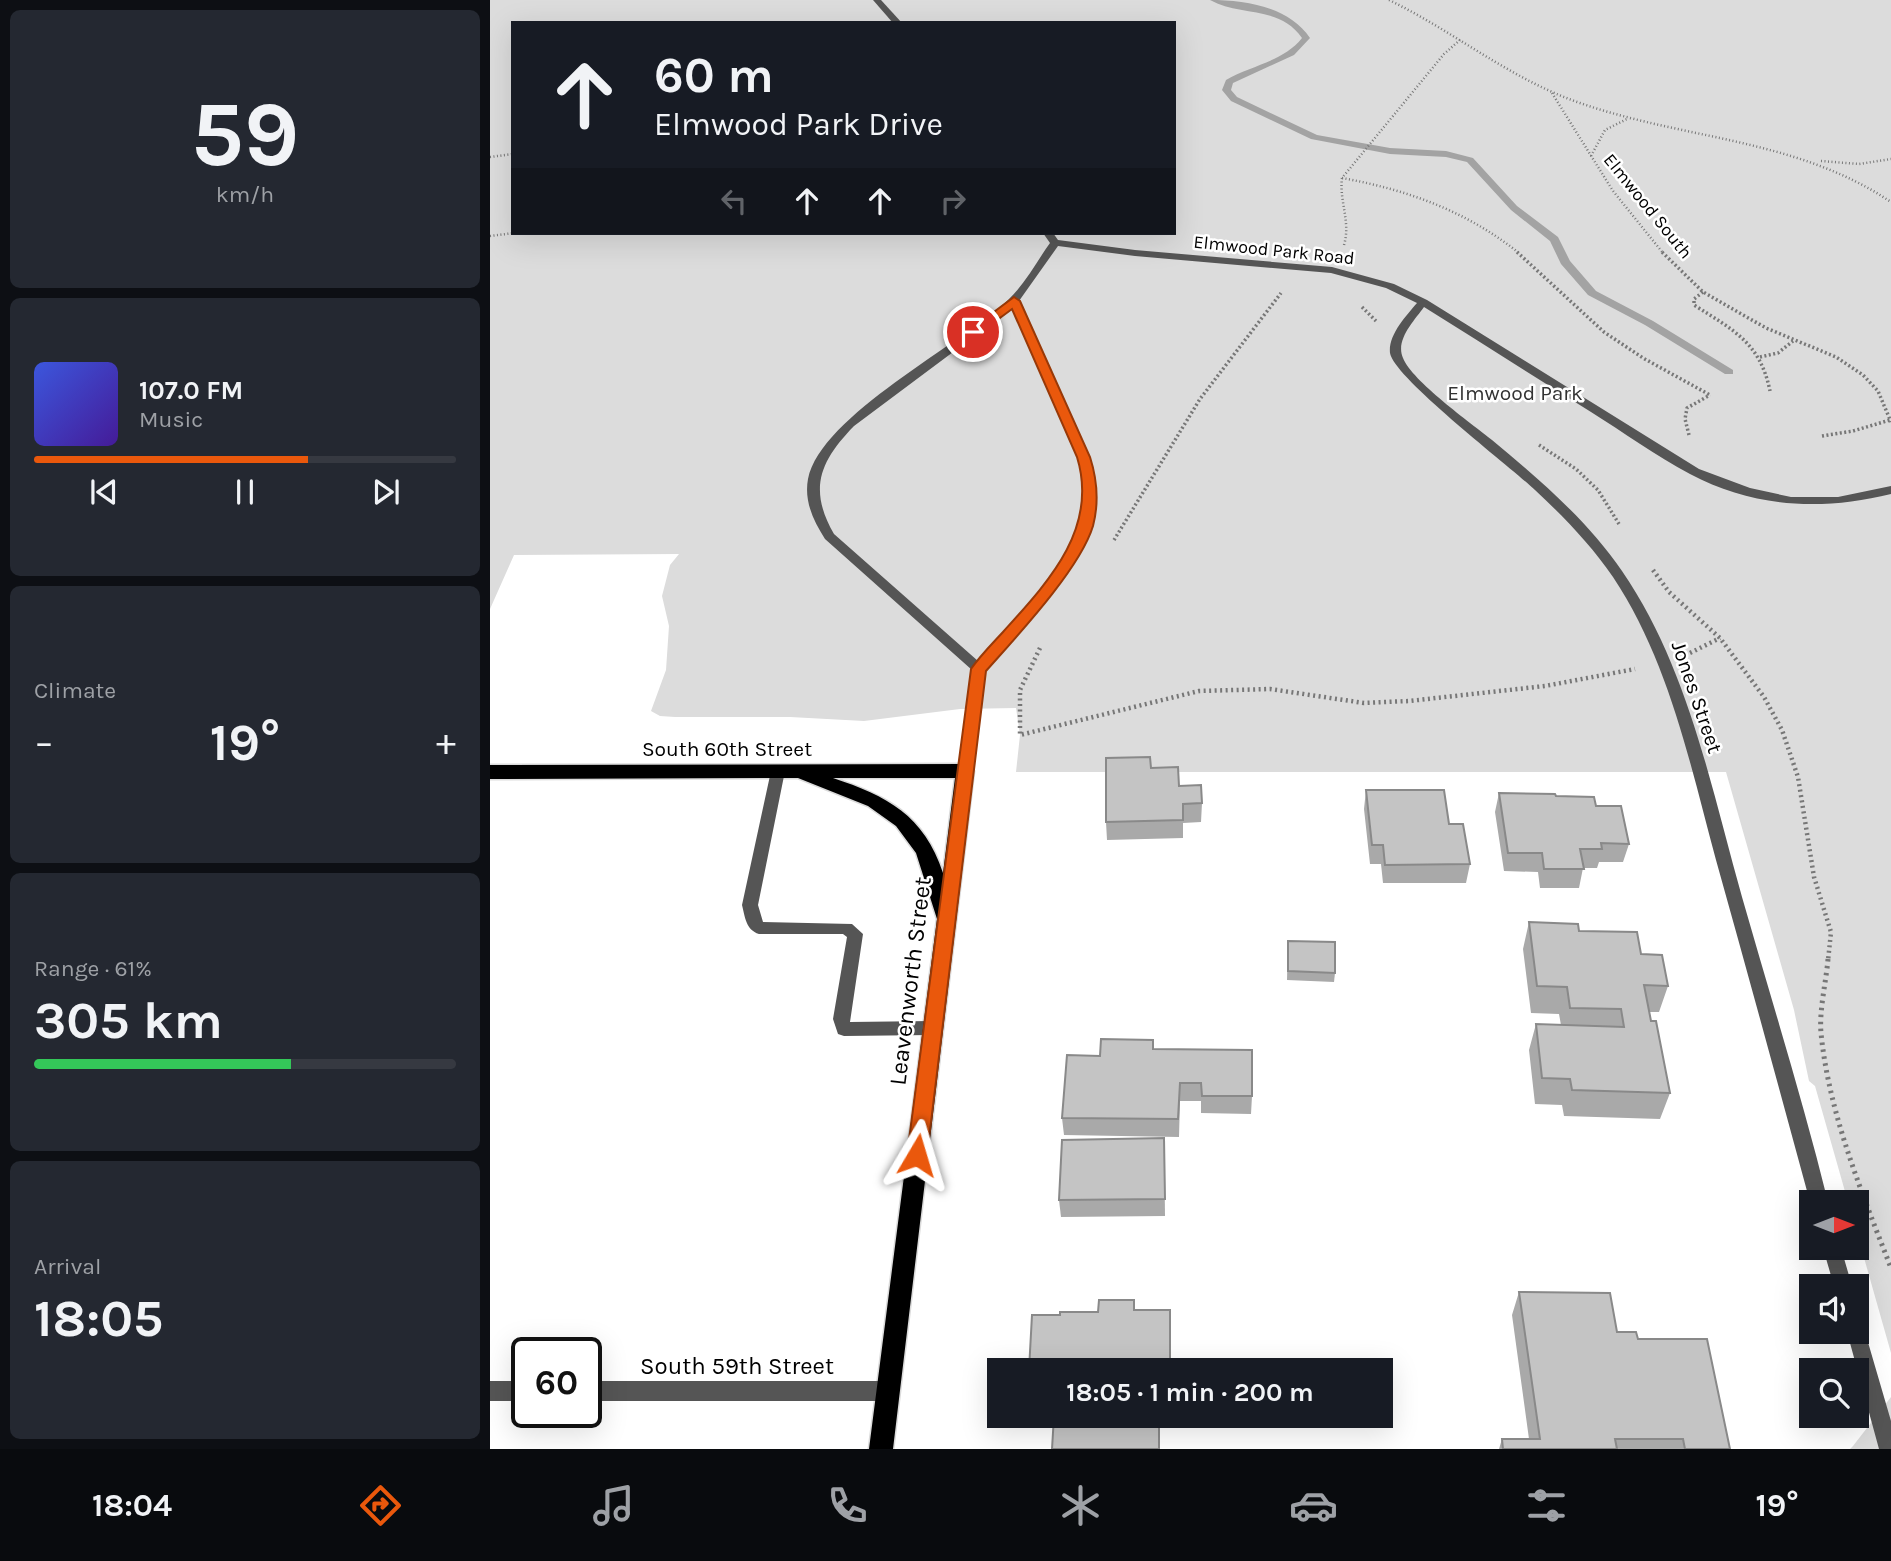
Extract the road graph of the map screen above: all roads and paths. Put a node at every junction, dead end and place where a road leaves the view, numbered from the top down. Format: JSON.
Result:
{"nodes":[{"id":1,"x":877,"y":0,"type":"edge"},
{"id":2,"x":1390,"y":0,"type":"edge"},
{"id":3,"x":896,"y":21,"type":"edge"},
{"id":4,"x":1460,"y":40,"type":"junction"},
{"id":5,"x":1551,"y":92,"type":"junction"},
{"id":6,"x":1628,"y":118,"type":"junction"},
{"id":7,"x":511,"y":154,"type":"edge"},
{"id":8,"x":490,"y":157,"type":"edge"},
{"id":9,"x":1591,"y":157,"type":"junction"},
{"id":10,"x":1810,"y":159,"type":"junction"},
{"id":11,"x":1891,"y":159,"type":"edge"},
{"id":12,"x":1342,"y":178,"type":"junction"},
{"id":13,"x":1891,"y":202,"type":"edge"},
{"id":14,"x":1346,"y":224,"type":"dead end"},
{"id":15,"x":511,"y":233,"type":"edge"},
{"id":16,"x":490,"y":236,"type":"edge"},
{"id":17,"x":1052,"y":238,"type":"edge"},
{"id":18,"x":1287,"y":286,"type":"dead end"},
{"id":19,"x":1703,"y":292,"type":"junction"},
{"id":20,"x":1014,"y":301,"type":"junction"},
{"id":21,"x":1423,"y":302,"type":"junction"},
{"id":22,"x":1794,"y":341,"type":"junction"},
{"id":23,"x":1760,"y":357,"type":"junction"},
{"id":24,"x":1770,"y":391,"type":"dead end"},
{"id":25,"x":1891,"y":421,"type":"edge"},
{"id":26,"x":1822,"y":436,"type":"dead end"},
{"id":27,"x":1692,"y":443,"type":"dead end"},
{"id":28,"x":1891,"y":490,"type":"edge"},
{"id":29,"x":1113,"y":542,"type":"dead end"},
{"id":30,"x":1045,"y":639,"type":"dead end"},
{"id":31,"x":1663,"y":663,"type":"junction"},
{"id":32,"x":979,"y":669,"type":"junction"},
{"id":33,"x":786,"y":771,"type":"junction"},
{"id":34,"x":965,"y":771,"type":"junction"},
{"id":35,"x":490,"y":772,"type":"edge"},
{"id":36,"x":946,"y":921,"type":"junction"},
{"id":37,"x":932,"y":1028,"type":"junction"},
{"id":38,"x":1816,"y":1190,"type":"edge"},
{"id":39,"x":1891,"y":1268,"type":"edge"},
{"id":40,"x":1859,"y":1344,"type":"edge"},
{"id":41,"x":490,"y":1391,"type":"edge"},
{"id":42,"x":511,"y":1391,"type":"edge"},
{"id":43,"x":602,"y":1391,"type":"edge"},
{"id":44,"x":888,"y":1391,"type":"junction"},
{"id":45,"x":881,"y":1449,"type":"edge"},
{"id":46,"x":1889,"y":1449,"type":"edge"}],
"edges":[{"from":1,"to":3,"type":"street"},
{"from":2,"to":4,"type":"path"},
{"from":4,"to":5,"type":"path"},
{"from":4,"to":12,"type":"path"},
{"from":5,"to":6,"type":"path"},
{"from":5,"to":9,"type":"path","name":"Elmwood South"},
{"from":6,"to":9,"type":"path"},
{"from":6,"to":10,"type":"path"},
{"from":7,"to":8,"type":"path"},
{"from":9,"to":19,"type":"path","name":"Elmwood South"},
{"from":10,"to":11,"type":"path"},
{"from":10,"to":13,"type":"path"},
{"from":12,"to":14,"type":"path"},
{"from":12,"to":27,"type":"path"},
{"from":15,"to":16,"type":"path"},
{"from":17,"to":20,"type":"street"},
{"from":17,"to":21,"type":"street","name":"Elmwood Park Road"},
{"from":18,"to":29,"type":"path"},
{"from":19,"to":22,"type":"path","name":"Elmwood South"},
{"from":19,"to":23,"type":"path"},
{"from":20,"to":32,"type":"street"},
{"from":20,"to":32,"type":"street"},
{"from":21,"to":28,"type":"street","name":"Elmwood Park Road"},
{"from":21,"to":31,"type":"street","name":"Jones Street"},
{"from":22,"to":23,"type":"path"},
{"from":22,"to":25,"type":"path","name":"Elmwood South"},
{"from":23,"to":24,"type":"path"},
{"from":25,"to":26,"type":"path"},
{"from":30,"to":31,"type":"path"},
{"from":31,"to":38,"type":"street","name":"Jones Street"},
{"from":31,"to":39,"type":"path"},
{"from":32,"to":34,"type":"street"},
{"from":33,"to":34,"type":"main road","name":"South 60th Street"},
{"from":33,"to":35,"type":"main road","name":"South 60th Street"},
{"from":33,"to":36,"type":"main road"},
{"from":33,"to":37,"type":"street"},
{"from":34,"to":36,"type":"main road","name":"Leavenworth Street"},
{"from":36,"to":37,"type":"main road","name":"Leavenworth Street"},
{"from":37,"to":44,"type":"main road","name":"Leavenworth Street"},
{"from":40,"to":46,"type":"street"},
{"from":41,"to":42,"type":"street"},
{"from":43,"to":44,"type":"street","name":"South 59th Street"},
{"from":44,"to":45,"type":"main road","name":"Leavenworth Street"}]}
